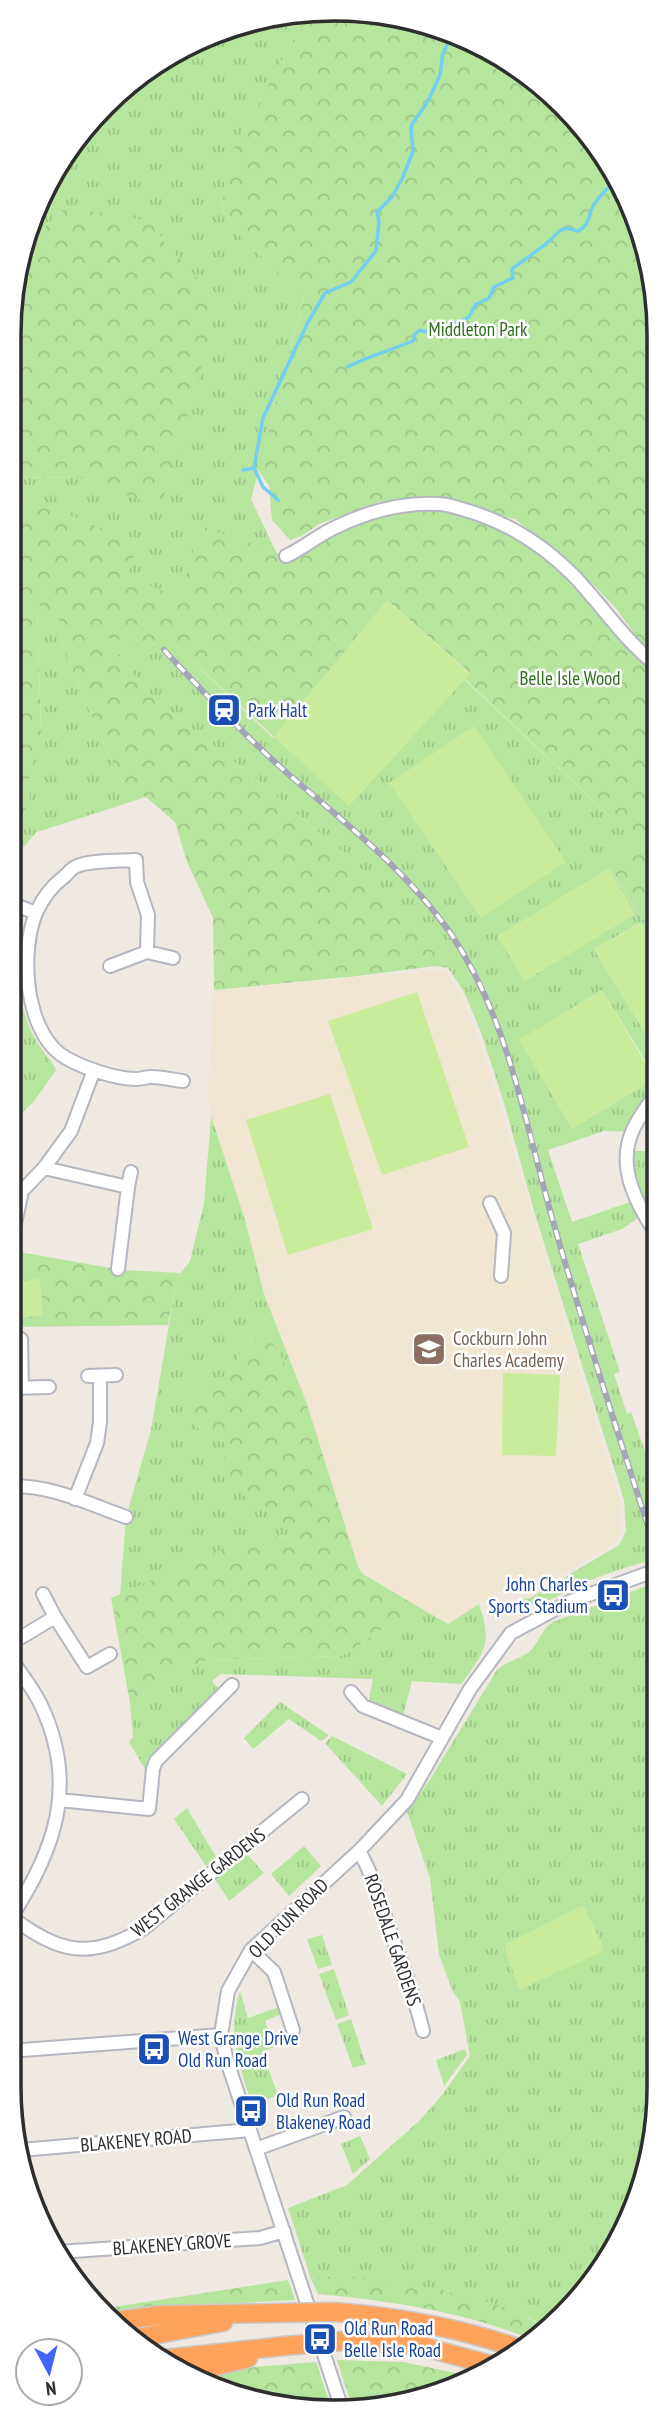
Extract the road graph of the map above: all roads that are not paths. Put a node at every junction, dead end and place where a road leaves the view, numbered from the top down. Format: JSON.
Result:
{"nodes":[{"id":1,"x":286,"y":556,"type":"dead end"},
{"id":2,"x":647,"y":658,"type":"edge"},
{"id":3,"x":21,"y":907,"type":"edge"},
{"id":4,"x":36,"y":913,"type":"junction"},
{"id":5,"x":147,"y":952,"type":"junction"},
{"id":6,"x":173,"y":958,"type":"dead end"},
{"id":7,"x":110,"y":966,"type":"dead end"},
{"id":8,"x":94,"y":1070,"type":"junction"},
{"id":9,"x":135,"y":1079,"type":"junction"},
{"id":10,"x":183,"y":1081,"type":"dead end"},
{"id":11,"x":137,"y":1093,"type":"dead end"},
{"id":12,"x":647,"y":1107,"type":"edge"},
{"id":13,"x":44,"y":1168,"type":"junction"},
{"id":14,"x":131,"y":1172,"type":"dead end"},
{"id":15,"x":128,"y":1186,"type":"junction"},
{"id":16,"x":21,"y":1187,"type":"edge"},
{"id":17,"x":489,"y":1203,"type":"dead end"},
{"id":18,"x":647,"y":1217,"type":"edge"},
{"id":19,"x":118,"y":1269,"type":"dead end"},
{"id":20,"x":501,"y":1276,"type":"dead end"},
{"id":21,"x":116,"y":1375,"type":"dead end"},
{"id":22,"x":49,"y":1387,"type":"dead end"},
{"id":23,"x":21,"y":1388,"type":"edge"},
{"id":24,"x":21,"y":1487,"type":"edge"},
{"id":25,"x":75,"y":1499,"type":"junction"},
{"id":26,"x":126,"y":1517,"type":"dead end"},
{"id":27,"x":647,"y":1573,"type":"edge"},
{"id":28,"x":43,"y":1594,"type":"dead end"},
{"id":29,"x":55,"y":1617,"type":"junction"},
{"id":30,"x":21,"y":1637,"type":"edge"},
{"id":31,"x":110,"y":1654,"type":"dead end"},
{"id":32,"x":21,"y":1674,"type":"edge"},
{"id":33,"x":232,"y":1685,"type":"dead end"},
{"id":34,"x":351,"y":1692,"type":"dead end"},
{"id":35,"x":442,"y":1738,"type":"junction"},
{"id":36,"x":302,"y":1800,"type":"dead end"},
{"id":37,"x":60,"y":1801,"type":"junction"},
{"id":38,"x":359,"y":1851,"type":"junction"},
{"id":39,"x":21,"y":1892,"type":"edge"},
{"id":40,"x":21,"y":1925,"type":"edge"},
{"id":41,"x":251,"y":1950,"type":"junction"},
{"id":42,"x":293,"y":2031,"type":"dead end"},
{"id":43,"x":424,"y":2031,"type":"dead end"},
{"id":44,"x":221,"y":2035,"type":"junction"},
{"id":45,"x":21,"y":2050,"type":"edge"},
{"id":46,"x":344,"y":2118,"type":"dead end"},
{"id":47,"x":250,"y":2130,"type":"junction"},
{"id":48,"x":256,"y":2148,"type":"junction"},
{"id":49,"x":27,"y":2149,"type":"edge"},
{"id":50,"x":284,"y":2231,"type":"junction"},
{"id":51,"x":68,"y":2251,"type":"edge"},
{"id":52,"x":277,"y":2313,"type":"junction"},
{"id":53,"x":125,"y":2320,"type":"edge"},
{"id":54,"x":145,"y":2337,"type":"edge"},
{"id":55,"x":284,"y":2346,"type":"junction"},
{"id":56,"x":510,"y":2346,"type":"edge"},
{"id":57,"x":176,"y":2358,"type":"edge"},
{"id":58,"x":482,"y":2363,"type":"edge"},
{"id":59,"x":201,"y":2370,"type":"edge"},
{"id":60,"x":339,"y":2400,"type":"edge"}],
"edges":[{"from":1,"to":2,"type":"street"},
{"from":3,"to":4,"type":"street"},
{"from":4,"to":5,"type":"street"},
{"from":4,"to":8,"type":"street"},
{"from":5,"to":6,"type":"street"},
{"from":5,"to":7,"type":"street"},
{"from":8,"to":9,"type":"street"},
{"from":8,"to":13,"type":"street"},
{"from":9,"to":10,"type":"street"},
{"from":9,"to":11,"type":"street"},
{"from":12,"to":18,"type":"street"},
{"from":13,"to":15,"type":"street"},
{"from":13,"to":16,"type":"street"},
{"from":14,"to":15,"type":"street"},
{"from":15,"to":19,"type":"street"},
{"from":17,"to":20,"type":"street"},
{"from":21,"to":25,"type":"street"},
{"from":22,"to":23,"type":"street"},
{"from":24,"to":25,"type":"street"},
{"from":25,"to":26,"type":"street"},
{"from":27,"to":35,"type":"street","name":"OLD RUN ROAD"},
{"from":28,"to":29,"type":"street"},
{"from":29,"to":30,"type":"street"},
{"from":29,"to":31,"type":"street"},
{"from":32,"to":37,"type":"street"},
{"from":33,"to":37,"type":"street"},
{"from":34,"to":35,"type":"street"},
{"from":35,"to":38,"type":"street","name":"OLD RUN ROAD"},
{"from":36,"to":40,"type":"street","name":"WEST GRANGE GARDENS"},
{"from":37,"to":39,"type":"street"},
{"from":38,"to":41,"type":"street","name":"OLD RUN ROAD"},
{"from":38,"to":43,"type":"street","name":"ROSEDALE GARDENS"},
{"from":41,"to":42,"type":"street"},
{"from":41,"to":44,"type":"street","name":"OLD RUN ROAD"},
{"from":44,"to":45,"type":"street"},
{"from":44,"to":47,"type":"street","name":"OLD RUN ROAD"},
{"from":46,"to":48,"type":"street"},
{"from":47,"to":48,"type":"street","name":"OLD RUN ROAD"},
{"from":47,"to":49,"type":"street","name":"BLAKENEY ROAD"},
{"from":48,"to":50,"type":"street","name":"OLD RUN ROAD"},
{"from":50,"to":51,"type":"street","name":"BLAKENEY GROVE"},
{"from":50,"to":60,"type":"street","name":"OLD RUN ROAD"},
{"from":52,"to":53,"type":"highway"},
{"from":52,"to":54,"type":"highway"},
{"from":52,"to":56,"type":"highway","bridge":true},
{"from":55,"to":57,"type":"highway"},
{"from":55,"to":58,"type":"highway","bridge":true},
{"from":55,"to":59,"type":"highway"}]}
